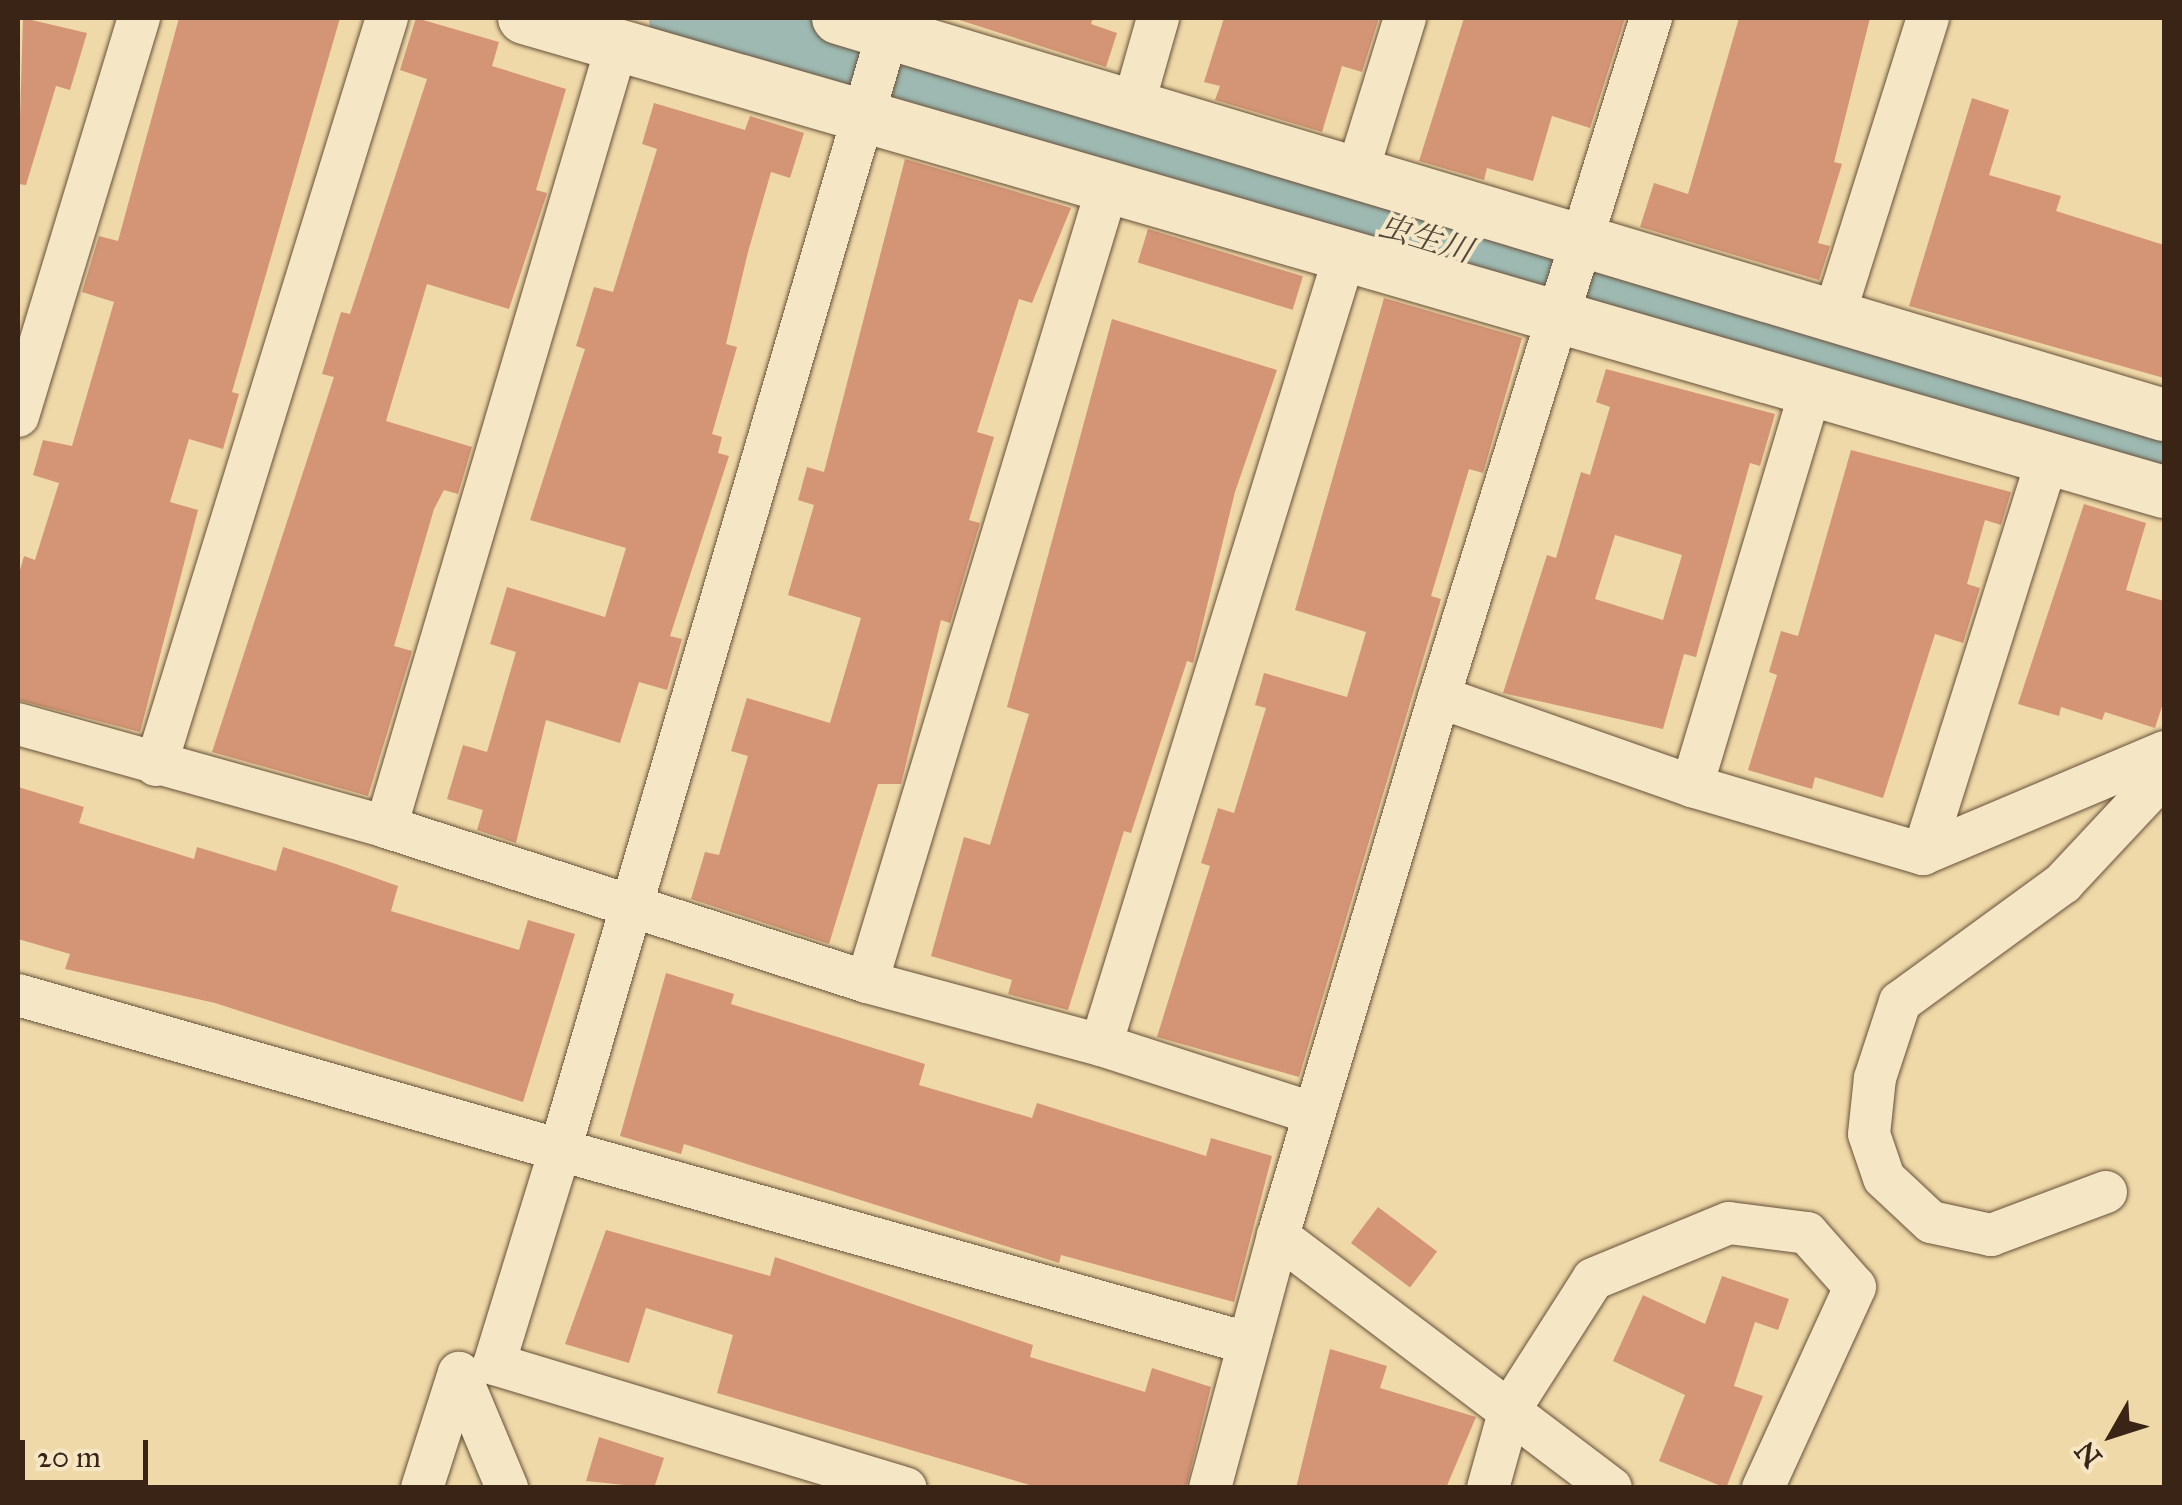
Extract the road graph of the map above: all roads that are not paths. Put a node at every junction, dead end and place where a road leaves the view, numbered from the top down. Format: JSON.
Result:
{"nodes":[{"id":1,"x":139,"y":18,"type":"edge"},
{"id":2,"x":387,"y":18,"type":"edge"},
{"id":3,"x":524,"y":18,"type":"edge"},
{"id":4,"x":838,"y":18,"type":"edge"},
{"id":5,"x":1158,"y":18,"type":"edge"},
{"id":6,"x":1404,"y":18,"type":"edge"},
{"id":7,"x":1651,"y":18,"type":"edge"},
{"id":8,"x":1928,"y":18,"type":"edge"},
{"id":9,"x":890,"y":25,"type":"edge"},
{"id":10,"x":617,"y":44,"type":"junction"},
{"id":11,"x":1132,"y":106,"type":"junction"},
{"id":12,"x":864,"y":116,"type":"junction"},
{"id":13,"x":1357,"y":173,"type":"junction"},
{"id":14,"x":1108,"y":186,"type":"junction"},
{"id":15,"x":1581,"y":241,"type":"junction"},
{"id":16,"x":1345,"y":255,"type":"junction"},
{"id":17,"x":1558,"y":316,"type":"junction"},
{"id":18,"x":1834,"y":316,"type":"junction"},
{"id":19,"x":1811,"y":390,"type":"junction"},
{"id":20,"x":2164,"y":415,"type":"edge"},
{"id":21,"x":18,"y":416,"type":"edge"},
{"id":22,"x":2048,"y":458,"type":"junction"},
{"id":23,"x":2164,"y":492,"type":"edge"},
{"id":24,"x":1440,"y":697,"type":"junction"},
{"id":25,"x":18,"y":724,"type":"edge"},
{"id":26,"x":2164,"y":752,"type":"edge"},
{"id":27,"x":156,"y":765,"type":"junction"},
{"id":28,"x":2164,"y":775,"type":"edge"},
{"id":29,"x":1692,"y":786,"type":"junction"},
{"id":30,"x":386,"y":827,"type":"junction"},
{"id":31,"x":1923,"y":854,"type":"junction"},
{"id":32,"x":627,"y":904,"type":"junction"},
{"id":33,"x":866,"y":982,"type":"junction"},
{"id":34,"x":18,"y":995,"type":"edge"},
{"id":35,"x":1101,"y":1045,"type":"junction"},
{"id":36,"x":1314,"y":1114,"type":"junction"},
{"id":37,"x":560,"y":1150,"type":"junction"},
{"id":38,"x":2106,"y":1192,"type":"dead end"},
{"id":39,"x":1278,"y":1236,"type":"junction"},
{"id":40,"x":1247,"y":1343,"type":"junction"},
{"id":41,"x":1510,"y":1409,"type":"junction"},
{"id":42,"x":422,"y":1488,"type":"edge"},
{"id":43,"x":506,"y":1488,"type":"edge"},
{"id":44,"x":906,"y":1488,"type":"edge"},
{"id":45,"x":1210,"y":1488,"type":"edge"},
{"id":46,"x":1488,"y":1488,"type":"edge"},
{"id":47,"x":1611,"y":1488,"type":"edge"},
{"id":48,"x":1762,"y":1488,"type":"edge"}],
"edges":[{"from":1,"to":21,"type":"street"},
{"from":2,"to":27,"type":"street"},
{"from":3,"to":10,"type":"street"},
{"from":4,"to":9,"type":"street"},
{"from":5,"to":11,"type":"street"},
{"from":6,"to":13,"type":"street"},
{"from":7,"to":15,"type":"street"},
{"from":8,"to":18,"type":"street"},
{"from":9,"to":11,"type":"street"},
{"from":9,"to":12,"type":"street"},
{"from":10,"to":12,"type":"street"},
{"from":10,"to":30,"type":"street"},
{"from":11,"to":13,"type":"street"},
{"from":12,"to":14,"type":"street"},
{"from":12,"to":32,"type":"street"},
{"from":13,"to":15,"type":"street"},
{"from":14,"to":16,"type":"street"},
{"from":14,"to":33,"type":"street"},
{"from":15,"to":17,"type":"street"},
{"from":15,"to":18,"type":"street"},
{"from":16,"to":17,"type":"street"},
{"from":16,"to":35,"type":"street"},
{"from":17,"to":19,"type":"street"},
{"from":17,"to":24,"type":"street"},
{"from":18,"to":20,"type":"street"},
{"from":19,"to":22,"type":"street"},
{"from":19,"to":29,"type":"street"},
{"from":22,"to":23,"type":"street"},
{"from":22,"to":31,"type":"street"},
{"from":24,"to":29,"type":"street"},
{"from":24,"to":36,"type":"street"},
{"from":25,"to":27,"type":"street"},
{"from":26,"to":31,"type":"street"},
{"from":27,"to":30,"type":"street"},
{"from":28,"to":38,"type":"street"},
{"from":29,"to":31,"type":"street"},
{"from":30,"to":32,"type":"street"},
{"from":32,"to":33,"type":"street"},
{"from":32,"to":37,"type":"street"},
{"from":33,"to":35,"type":"street"},
{"from":34,"to":37,"type":"street"},
{"from":35,"to":36,"type":"street"},
{"from":36,"to":39,"type":"street"},
{"from":37,"to":40,"type":"street"},
{"from":37,"to":44,"type":"street"},
{"from":39,"to":40,"type":"street"},
{"from":39,"to":41,"type":"street"},
{"from":40,"to":45,"type":"street"},
{"from":41,"to":46,"type":"street"},
{"from":41,"to":47,"type":"street"},
{"from":41,"to":48,"type":"street"},
{"from":42,"to":43,"type":"street"}]}
